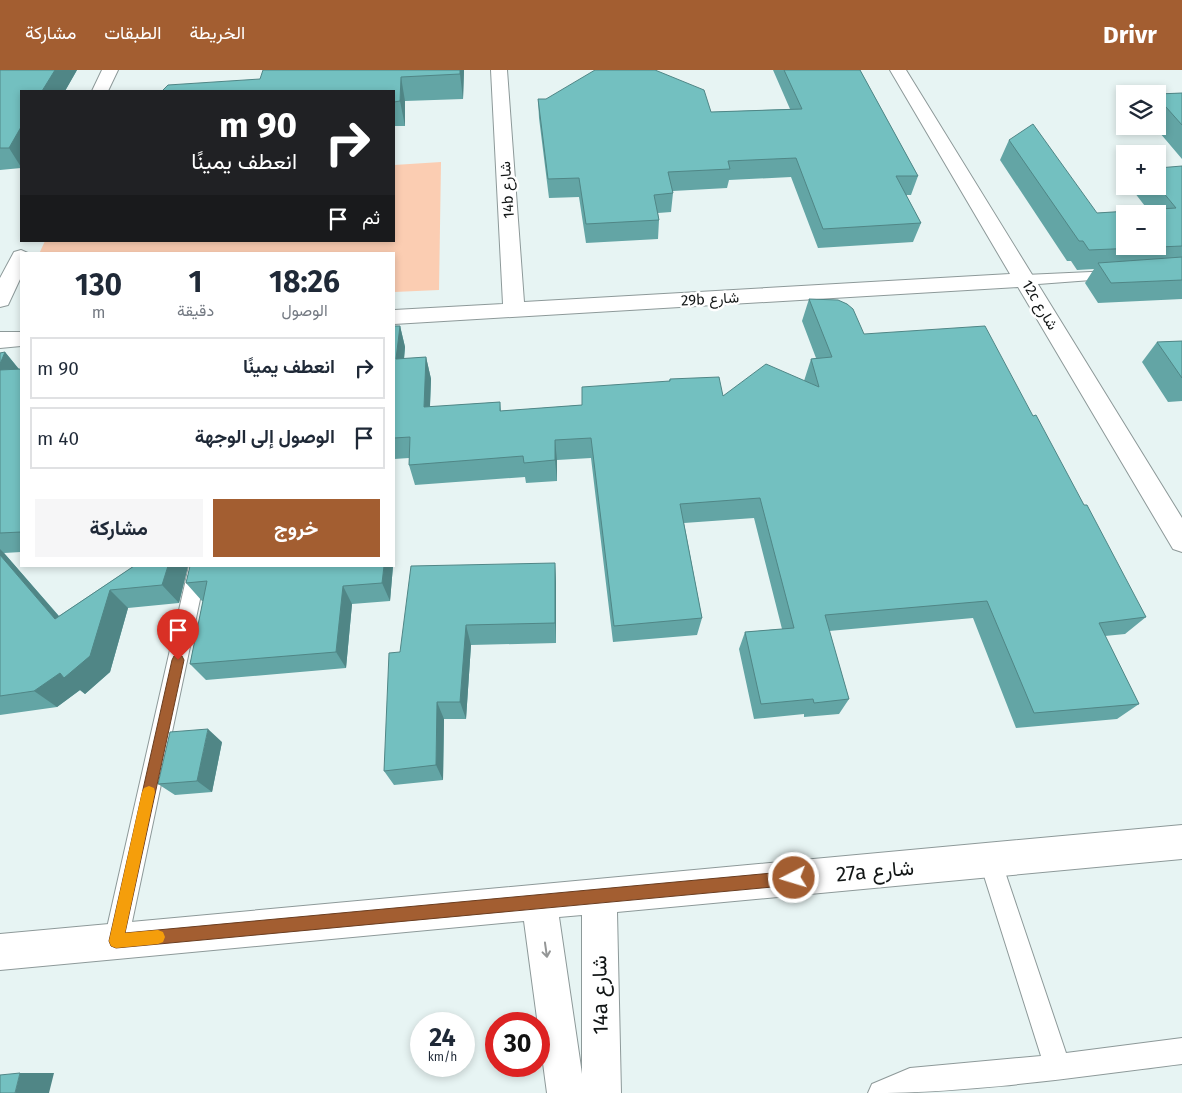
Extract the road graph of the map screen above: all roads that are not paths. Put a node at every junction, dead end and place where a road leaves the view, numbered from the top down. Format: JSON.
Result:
{"nodes":[{"id":1,"x":110,"y":70,"type":"edge"},
{"id":2,"x":499,"y":70,"type":"edge"},
{"id":3,"x":898,"y":70,"type":"edge"},
{"id":4,"x":100,"y":90,"type":"edge"},
{"id":5,"x":20,"y":259,"type":"edge"},
{"id":6,"x":1123,"y":274,"type":"edge"},
{"id":7,"x":1026,"y":280,"type":"junction"},
{"id":8,"x":0,"y":300,"type":"edge"},
{"id":9,"x":514,"y":310,"type":"junction"},
{"id":10,"x":395,"y":317,"type":"edge"},
{"id":11,"x":20,"y":339,"type":"edge"},
{"id":12,"x":0,"y":340,"type":"edge"},
{"id":13,"x":1182,"y":540,"type":"edge"},
{"id":14,"x":198,"y":567,"type":"edge"},
{"id":15,"x":1182,"y":842,"type":"edge"},
{"id":16,"x":990,"y":860,"type":"junction"},
{"id":17,"x":599,"y":896,"type":"junction"},
{"id":18,"x":539,"y":902,"type":"junction"},
{"id":19,"x":116,"y":941,"type":"junction"},
{"id":20,"x":0,"y":952,"type":"edge"},
{"id":21,"x":1182,"y":1051,"type":"edge"},
{"id":22,"x":1058,"y":1067,"type":"junction"},
{"id":23,"x":566,"y":1093,"type":"edge"},
{"id":24,"x":602,"y":1093,"type":"edge"},
{"id":25,"x":881,"y":1093,"type":"edge"}],
"edges":[{"from":1,"to":4,"type":"street"},
{"from":2,"to":9,"type":"street","name":"14b شارع"},
{"from":3,"to":7,"type":"street","name":"12c شارع"},
{"from":5,"to":8,"type":"street"},
{"from":6,"to":7,"type":"lane"},
{"from":7,"to":9,"type":"street","name":"29b شارع"},
{"from":7,"to":13,"type":"street","name":"12c شارع"},
{"from":9,"to":10,"type":"street","name":"29b شارع"},
{"from":11,"to":12,"type":"street"},
{"from":14,"to":19,"type":"lane"},
{"from":15,"to":16,"type":"street","name":"27a شارع"},
{"from":16,"to":17,"type":"street","name":"27a شارع"},
{"from":16,"to":22,"type":"lane"},
{"from":17,"to":18,"type":"street","name":"27a شارع"},
{"from":17,"to":24,"type":"street","name":"14a شارع"},
{"from":18,"to":19,"type":"street","name":"27a شارع"},
{"from":18,"to":23,"type":"street","one_way":true},
{"from":19,"to":20,"type":"street","name":"27a شارع"},
{"from":21,"to":22,"type":"lane"},
{"from":22,"to":25,"type":"lane"}]}
